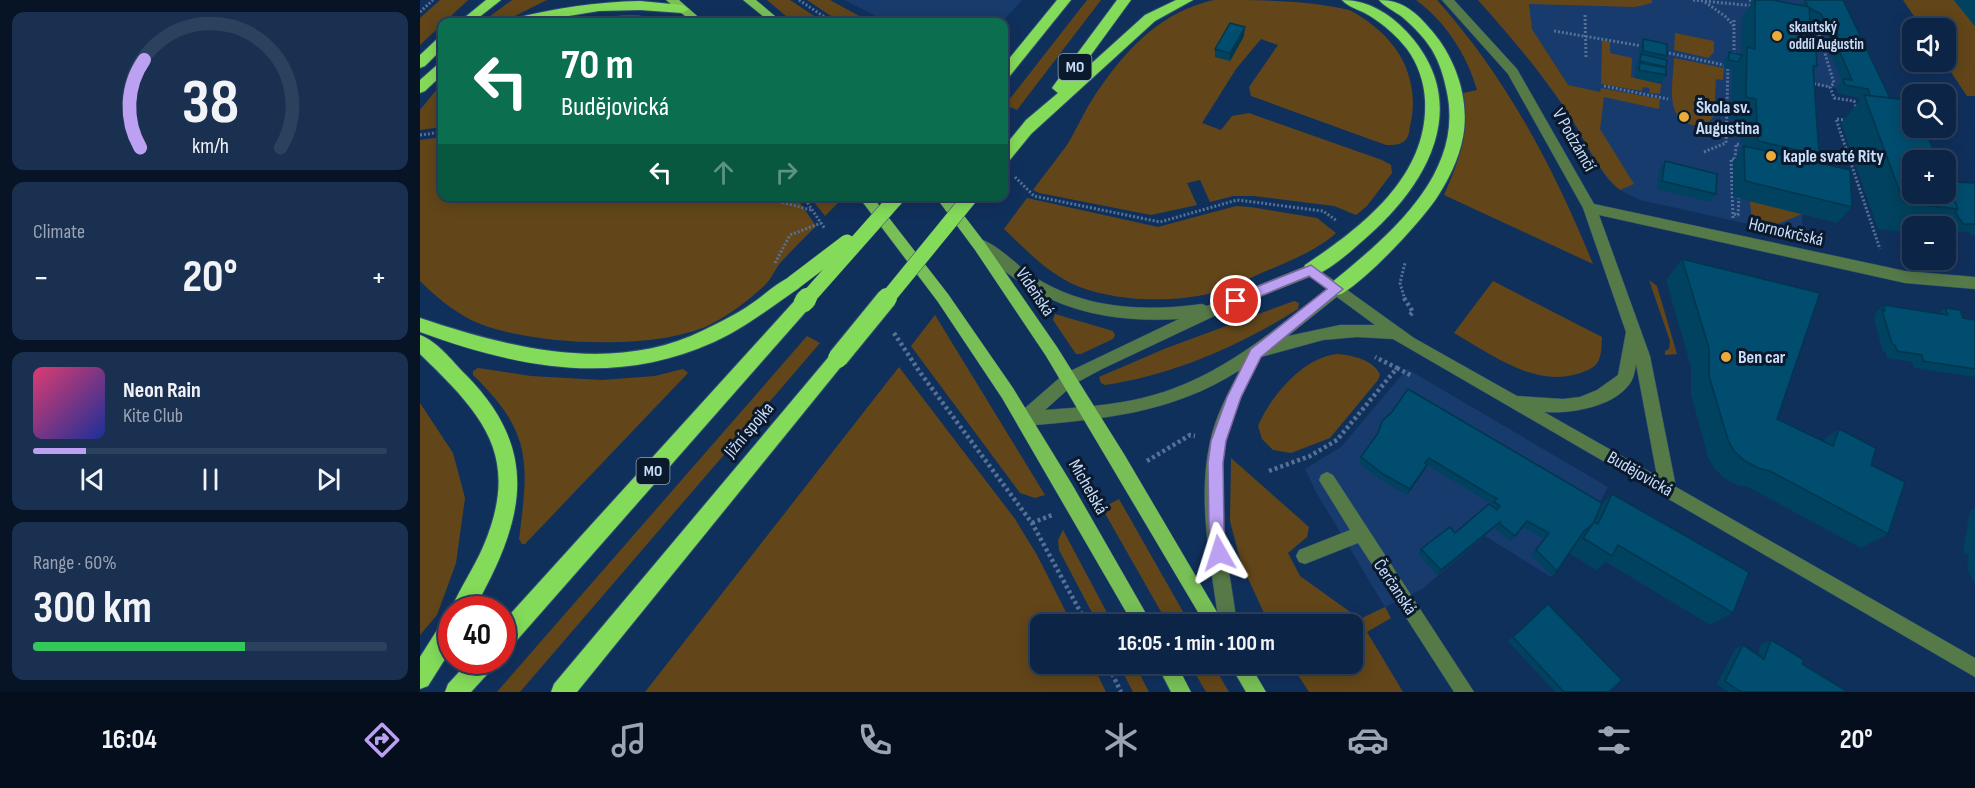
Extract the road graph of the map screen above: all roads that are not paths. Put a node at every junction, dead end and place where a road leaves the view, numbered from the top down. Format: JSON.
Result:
{"nodes":[{"id":1,"x":486,"y":0,"type":"edge"},
{"id":2,"x":494,"y":0,"type":"edge"},
{"id":3,"x":560,"y":0,"type":"edge"},
{"id":4,"x":749,"y":0,"type":"edge"},
{"id":5,"x":1064,"y":0,"type":"edge"},
{"id":6,"x":1124,"y":0,"type":"edge"},
{"id":7,"x":1186,"y":0,"type":"edge"},
{"id":8,"x":1349,"y":0,"type":"edge"},
{"id":9,"x":1386,"y":0,"type":"edge"},
{"id":10,"x":1448,"y":0,"type":"edge"},
{"id":11,"x":677,"y":4,"type":"edge"},
{"id":12,"x":469,"y":18,"type":"edge"},
{"id":13,"x":470,"y":18,"type":"edge"},
{"id":14,"x":524,"y":18,"type":"edge"},
{"id":15,"x":532,"y":18,"type":"edge"},
{"id":16,"x":693,"y":18,"type":"edge"},
{"id":17,"x":771,"y":18,"type":"edge"},
{"id":18,"x":438,"y":46,"type":"edge"},
{"id":19,"x":420,"y":63,"type":"edge"},
{"id":20,"x":1008,"y":69,"type":"edge"},
{"id":21,"x":438,"y":72,"type":"edge"},
{"id":22,"x":420,"y":88,"type":"edge"},
{"id":23,"x":1024,"y":132,"type":"junction"},
{"id":24,"x":1008,"y":153,"type":"edge"},
{"id":25,"x":868,"y":201,"type":"edge"},
{"id":26,"x":894,"y":201,"type":"edge"},
{"id":27,"x":945,"y":201,"type":"edge"},
{"id":28,"x":967,"y":201,"type":"edge"},
{"id":29,"x":1590,"y":208,"type":"junction"},
{"id":30,"x":880,"y":217,"type":"junction"},
{"id":31,"x":980,"y":244,"type":"junction"},
{"id":32,"x":1311,"y":270,"type":"junction"},
{"id":33,"x":1975,"y":283,"type":"edge"},
{"id":34,"x":1336,"y":289,"type":"junction"},
{"id":35,"x":1220,"y":307,"type":"junction"},
{"id":36,"x":1630,"y":321,"type":"junction"},
{"id":37,"x":420,"y":325,"type":"edge"},
{"id":38,"x":1394,"y":333,"type":"junction"},
{"id":39,"x":420,"y":343,"type":"edge"},
{"id":40,"x":1256,"y":353,"type":"junction"},
{"id":41,"x":1070,"y":380,"type":"junction"},
{"id":42,"x":1513,"y":401,"type":"junction"},
{"id":43,"x":1089,"y":413,"type":"junction"},
{"id":44,"x":1024,"y":419,"type":"junction"},
{"id":45,"x":1327,"y":480,"type":"dead end"},
{"id":46,"x":1668,"y":489,"type":"junction"},
{"id":47,"x":1360,"y":534,"type":"junction"},
{"id":48,"x":1305,"y":556,"type":"dead end"},
{"id":49,"x":469,"y":596,"type":"edge"},
{"id":50,"x":1137,"y":614,"type":"edge"},
{"id":51,"x":1209,"y":614,"type":"edge"},
{"id":52,"x":1227,"y":614,"type":"edge"},
{"id":53,"x":516,"y":624,"type":"edge"},
{"id":54,"x":438,"y":649,"type":"edge"},
{"id":55,"x":1975,"y":668,"type":"edge"},
{"id":56,"x":472,"y":674,"type":"edge"},
{"id":57,"x":1171,"y":674,"type":"edge"},
{"id":58,"x":1245,"y":674,"type":"edge"},
{"id":59,"x":420,"y":678,"type":"edge"},
{"id":60,"x":456,"y":692,"type":"edge"},
{"id":61,"x":562,"y":692,"type":"edge"},
{"id":62,"x":1182,"y":692,"type":"edge"},
{"id":63,"x":1257,"y":692,"type":"edge"},
{"id":64,"x":1465,"y":692,"type":"edge"}],
"edges":[{"from":1,"to":12,"type":"highway"},
{"from":2,"to":13,"type":"highway"},
{"from":3,"to":14,"type":"highway"},
{"from":4,"to":17,"type":"main road"},
{"from":5,"to":20,"type":"highway"},
{"from":6,"to":23,"type":"highway","number":"MO"},
{"from":7,"to":23,"type":"highway"},
{"from":8,"to":32,"type":"highway"},
{"from":9,"to":34,"type":"highway"},
{"from":10,"to":29,"type":"street","name":"V Podzámčí"},
{"from":11,"to":15,"type":"highway"},
{"from":11,"to":16,"type":"main road"},
{"from":18,"to":19,"type":"highway"},
{"from":21,"to":22,"type":"highway"},
{"from":23,"to":24,"type":"highway","number":"MO"},
{"from":25,"to":44,"type":"main road","name":"Michelská"},
{"from":26,"to":30,"type":"highway","number":"MO","bridge":true},
{"from":27,"to":31,"type":"main road","name":"Vídeňská"},
{"from":28,"to":61,"type":"highway","name":"Jižní spojka","bridge":true},
{"from":29,"to":33,"type":"street","name":"Hornokrčská"},
{"from":29,"to":36,"type":"street","name":"V Podzámčí"},
{"from":30,"to":37,"type":"highway","bridge":true},
{"from":30,"to":53,"type":"highway","number":"MO","bridge":true},
{"from":31,"to":35,"type":"street"},
{"from":31,"to":41,"type":"main road","name":"Vídeňská"},
{"from":32,"to":34,"type":"street","name":"Budějovická"},
{"from":32,"to":35,"type":"street"},
{"from":34,"to":38,"type":"street","name":"Budějovická"},
{"from":34,"to":40,"type":"street"},
{"from":35,"to":41,"type":"street"},
{"from":36,"to":42,"type":"street","name":"V Podzámčí"},
{"from":36,"to":46,"type":"street","name":"V Podzámčí"},
{"from":38,"to":40,"type":"street"},
{"from":38,"to":42,"type":"street","name":"Budějovická"},
{"from":39,"to":49,"type":"highway"},
{"from":40,"to":43,"type":"street"},
{"from":40,"to":52,"type":"street"},
{"from":41,"to":43,"type":"main road","name":"Vídeňská"},
{"from":41,"to":44,"type":"street"},
{"from":42,"to":46,"type":"street","name":"Budějovická"},
{"from":43,"to":44,"type":"street"},
{"from":43,"to":51,"type":"main road"},
{"from":44,"to":50,"type":"main road","name":"Michelská"},
{"from":45,"to":47,"type":"street","name":"Čerčanská"},
{"from":46,"to":55,"type":"street","name":"Budějovická"},
{"from":47,"to":48,"type":"street"},
{"from":47,"to":64,"type":"street","name":"Čerčanská"},
{"from":54,"to":59,"type":"highway"},
{"from":56,"to":60,"type":"highway"},
{"from":57,"to":62,"type":"main road"},
{"from":58,"to":63,"type":"main road"}]}
